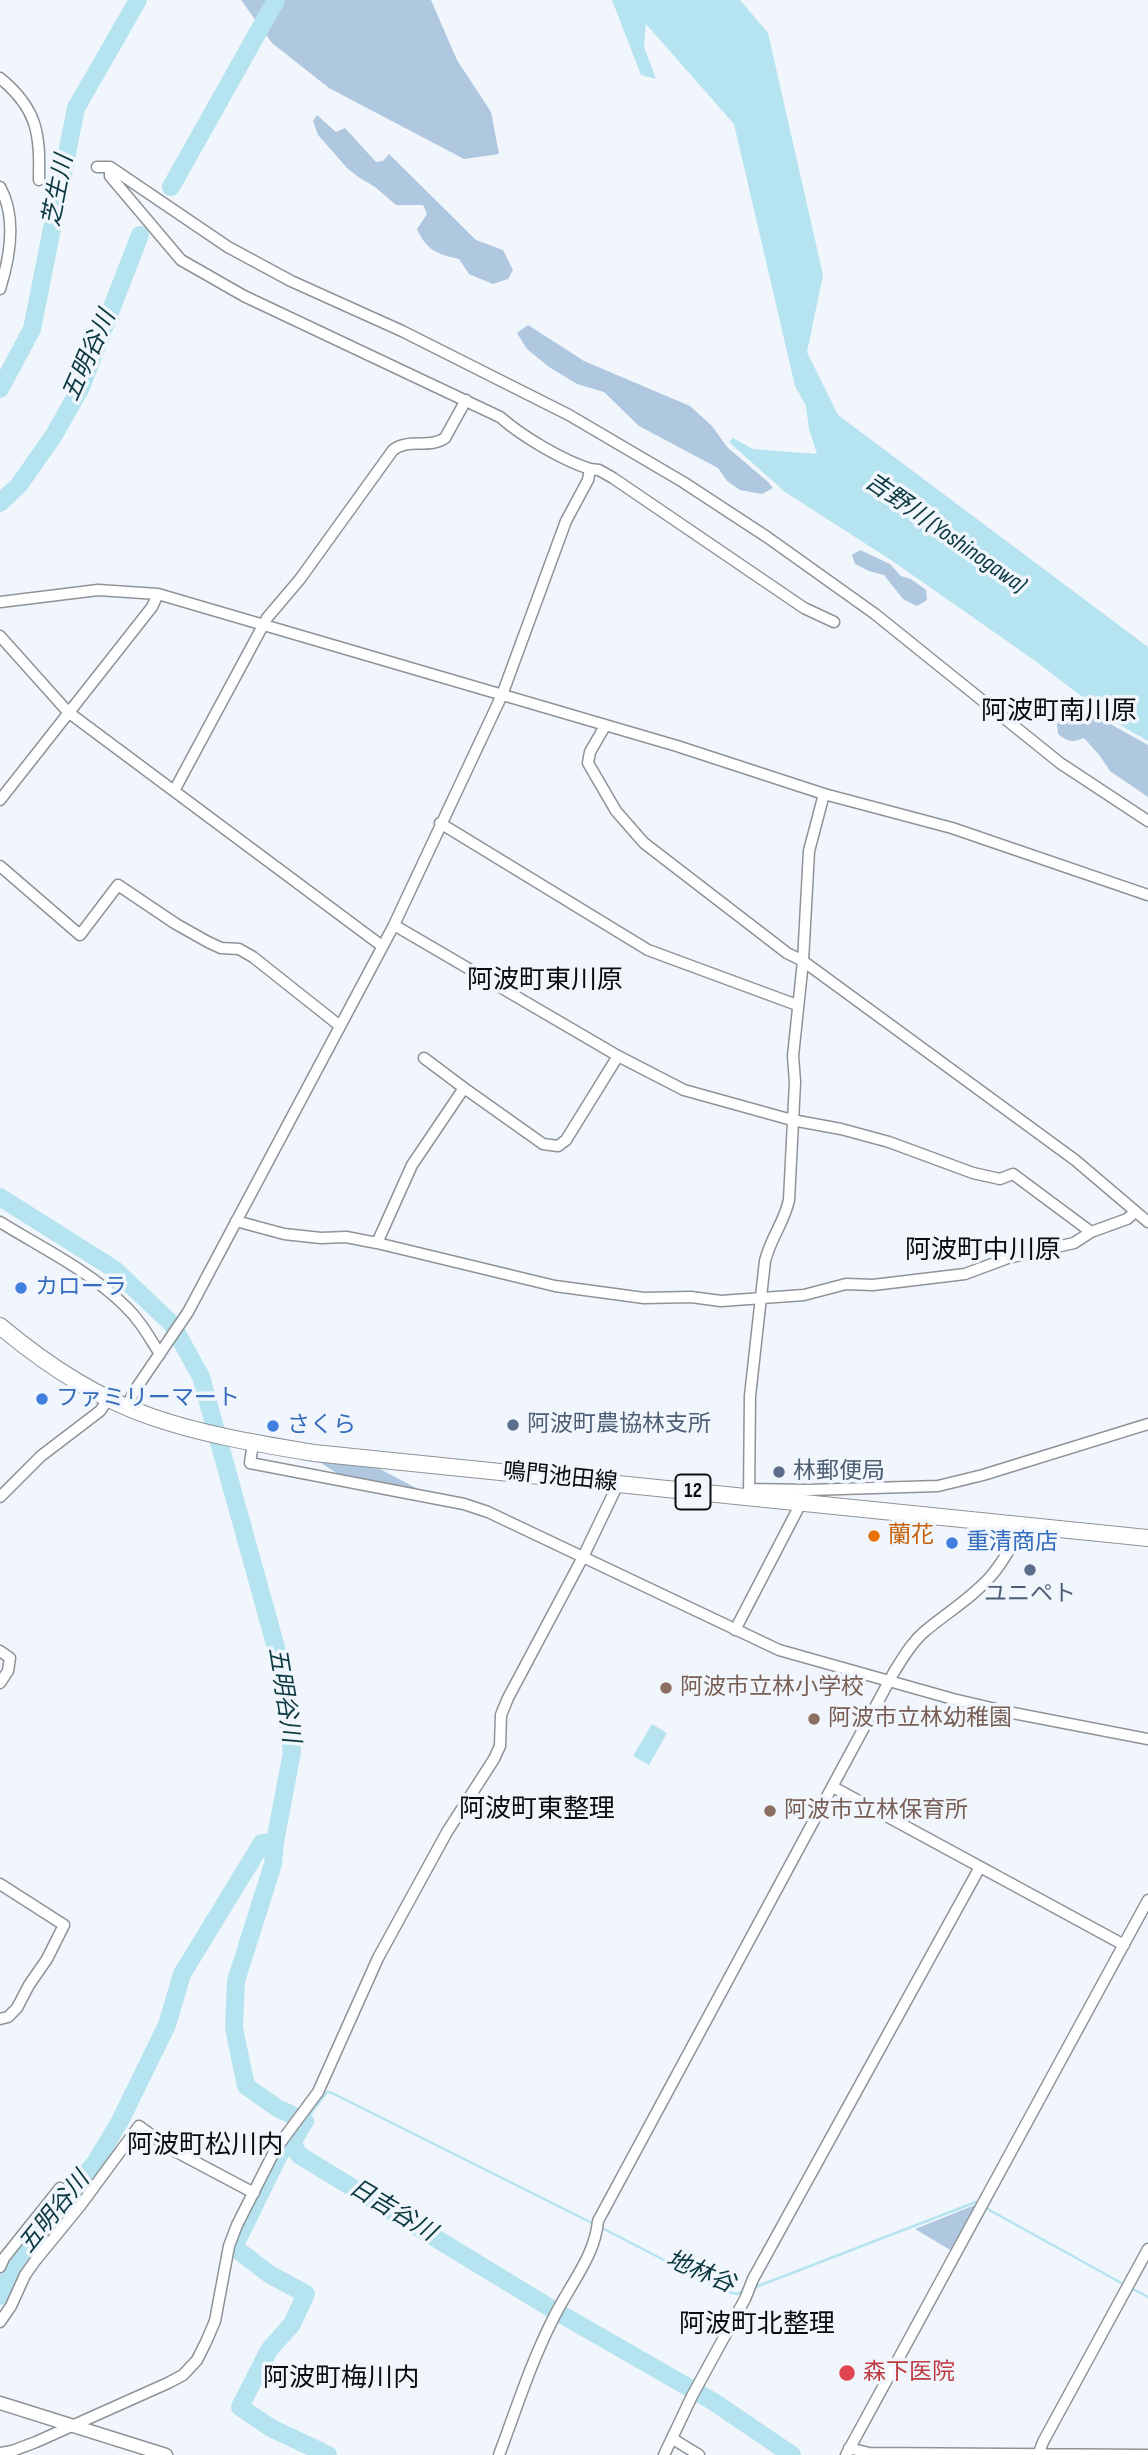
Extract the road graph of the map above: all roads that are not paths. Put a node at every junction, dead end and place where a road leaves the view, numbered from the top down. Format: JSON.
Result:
{"nodes":[{"id":1,"x":0,"y":78,"type":"edge"},
{"id":2,"x":97,"y":167,"type":"dead end"},
{"id":3,"x":110,"y":167,"type":"junction"},
{"id":4,"x":38,"y":180,"type":"dead end"},
{"id":5,"x":0,"y":187,"type":"edge"},
{"id":6,"x":0,"y":289,"type":"edge"},
{"id":7,"x":466,"y":400,"type":"junction"},
{"id":8,"x":590,"y":469,"type":"junction"},
{"id":9,"x":158,"y":594,"type":"junction"},
{"id":10,"x":0,"y":602,"type":"edge"},
{"id":11,"x":834,"y":622,"type":"dead end"},
{"id":12,"x":263,"y":625,"type":"junction"},
{"id":13,"x":0,"y":636,"type":"edge"},
{"id":14,"x":502,"y":695,"type":"junction"},
{"id":15,"x":68,"y":712,"type":"junction"},
{"id":16,"x":605,"y":726,"type":"junction"},
{"id":17,"x":174,"y":790,"type":"junction"},
{"id":18,"x":824,"y":794,"type":"junction"},
{"id":19,"x":0,"y":800,"type":"edge"},
{"id":20,"x":1148,"y":821,"type":"edge"},
{"id":21,"x":440,"y":823,"type":"junction"},
{"id":22,"x":0,"y":866,"type":"edge"},
{"id":23,"x":1148,"y":895,"type":"edge"},
{"id":24,"x":394,"y":925,"type":"junction"},
{"id":25,"x":382,"y":946,"type":"junction"},
{"id":26,"x":803,"y":961,"type":"junction"},
{"id":27,"x":797,"y":1005,"type":"junction"},
{"id":28,"x":340,"y":1026,"type":"junction"},
{"id":29,"x":618,"y":1056,"type":"junction"},
{"id":30,"x":424,"y":1058,"type":"dead end"},
{"id":31,"x":464,"y":1088,"type":"junction"},
{"id":32,"x":792,"y":1120,"type":"junction"},
{"id":33,"x":1135,"y":1212,"type":"junction"},
{"id":34,"x":236,"y":1221,"type":"junction"},
{"id":35,"x":0,"y":1222,"type":"edge"},
{"id":36,"x":1148,"y":1222,"type":"edge"},
{"id":37,"x":1091,"y":1233,"type":"junction"},
{"id":38,"x":377,"y":1243,"type":"junction"},
{"id":39,"x":760,"y":1297,"type":"junction"},
{"id":40,"x":0,"y":1326,"type":"edge"},
{"id":41,"x":161,"y":1352,"type":"junction"},
{"id":42,"x":109,"y":1398,"type":"junction"},
{"id":43,"x":127,"y":1407,"type":"junction"},
{"id":44,"x":1148,"y":1424,"type":"edge"},
{"id":45,"x":246,"y":1441,"type":"junction"},
{"id":46,"x":618,"y":1484,"type":"junction"},
{"id":47,"x":749,"y":1493,"type":"junction"},
{"id":48,"x":0,"y":1497,"type":"edge"},
{"id":49,"x":801,"y":1503,"type":"junction"},
{"id":50,"x":1022,"y":1525,"type":"junction"},
{"id":51,"x":1148,"y":1538,"type":"edge"},
{"id":52,"x":583,"y":1557,"type":"junction"},
{"id":53,"x":734,"y":1630,"type":"junction"},
{"id":54,"x":0,"y":1651,"type":"edge"},
{"id":55,"x":889,"y":1681,"type":"junction"},
{"id":56,"x":0,"y":1683,"type":"edge"},
{"id":57,"x":1148,"y":1739,"type":"edge"},
{"id":58,"x":833,"y":1787,"type":"junction"},
{"id":59,"x":979,"y":1867,"type":"junction"},
{"id":60,"x":0,"y":1884,"type":"edge"},
{"id":61,"x":1148,"y":1900,"type":"edge"},
{"id":62,"x":1124,"y":1945,"type":"junction"},
{"id":63,"x":0,"y":2019,"type":"edge"},
{"id":64,"x":60,"y":2188,"type":"dead end"},
{"id":65,"x":254,"y":2193,"type":"junction"},
{"id":66,"x":1148,"y":2249,"type":"edge"},
{"id":67,"x":0,"y":2267,"type":"edge"},
{"id":68,"x":0,"y":2322,"type":"edge"},
{"id":69,"x":0,"y":2403,"type":"edge"},
{"id":70,"x":73,"y":2425,"type":"junction"},
{"id":71,"x":673,"y":2439,"type":"junction"},
{"id":72,"x":36,"y":2442,"type":"junction"},
{"id":73,"x":847,"y":2451,"type":"edge"},
{"id":74,"x":0,"y":2453,"type":"edge"},
{"id":75,"x":40,"y":2455,"type":"edge"},
{"id":76,"x":166,"y":2455,"type":"edge"},
{"id":77,"x":499,"y":2455,"type":"edge"},
{"id":78,"x":664,"y":2455,"type":"edge"},
{"id":79,"x":699,"y":2455,"type":"edge"},
{"id":80,"x":1039,"y":2455,"type":"edge"},
{"id":81,"x":1148,"y":2455,"type":"edge"}],
"edges":[{"from":1,"to":4,"type":"street"},
{"from":2,"to":3,"type":"street"},
{"from":3,"to":7,"type":"street"},
{"from":3,"to":20,"type":"street"},
{"from":5,"to":6,"type":"street"},
{"from":7,"to":8,"type":"street"},
{"from":7,"to":12,"type":"street"},
{"from":8,"to":11,"type":"street"},
{"from":8,"to":14,"type":"street"},
{"from":9,"to":10,"type":"street"},
{"from":9,"to":12,"type":"street"},
{"from":9,"to":15,"type":"street"},
{"from":12,"to":14,"type":"street"},
{"from":12,"to":17,"type":"street"},
{"from":13,"to":15,"type":"street"},
{"from":14,"to":16,"type":"street"},
{"from":14,"to":21,"type":"street"},
{"from":15,"to":17,"type":"street"},
{"from":15,"to":19,"type":"street"},
{"from":16,"to":18,"type":"street"},
{"from":16,"to":26,"type":"street"},
{"from":17,"to":25,"type":"street"},
{"from":18,"to":23,"type":"street"},
{"from":18,"to":26,"type":"street"},
{"from":21,"to":24,"type":"street"},
{"from":21,"to":27,"type":"street"},
{"from":22,"to":28,"type":"street"},
{"from":24,"to":25,"type":"street"},
{"from":24,"to":29,"type":"street"},
{"from":25,"to":28,"type":"street"},
{"from":26,"to":27,"type":"street"},
{"from":26,"to":33,"type":"street"},
{"from":27,"to":32,"type":"street"},
{"from":28,"to":34,"type":"street"},
{"from":29,"to":31,"type":"street"},
{"from":29,"to":32,"type":"street"},
{"from":30,"to":31,"type":"street"},
{"from":31,"to":38,"type":"street"},
{"from":32,"to":37,"type":"street"},
{"from":32,"to":39,"type":"street"},
{"from":33,"to":36,"type":"street"},
{"from":33,"to":37,"type":"street"},
{"from":34,"to":38,"type":"street"},
{"from":34,"to":41,"type":"street"},
{"from":35,"to":41,"type":"street"},
{"from":37,"to":39,"type":"street"},
{"from":38,"to":39,"type":"street"},
{"from":39,"to":47,"type":"street"},
{"from":40,"to":42,"type":"main road","name":"鳴門池田線","number":"12"},
{"from":41,"to":43,"type":"street"},
{"from":42,"to":43,"type":"main road","name":"鳴門池田線","number":"12"},
{"from":42,"to":48,"type":"street"},
{"from":43,"to":45,"type":"main road","name":"鳴門池田線","number":"12"},
{"from":44,"to":47,"type":"street"},
{"from":45,"to":46,"type":"main road","name":"鳴門池田線","number":"12"},
{"from":45,"to":52,"type":"street"},
{"from":46,"to":47,"type":"main road","name":"鳴門池田線","number":"12"},
{"from":46,"to":52,"type":"street"},
{"from":47,"to":49,"type":"main road","name":"鳴門池田線","number":"12"},
{"from":49,"to":50,"type":"main road","name":"鳴門池田線","number":"12"},
{"from":49,"to":53,"type":"street"},
{"from":50,"to":51,"type":"main road","name":"鳴門池田線","number":"12"},
{"from":50,"to":55,"type":"street"},
{"from":52,"to":53,"type":"street"},
{"from":52,"to":65,"type":"street"},
{"from":53,"to":55,"type":"street"},
{"from":54,"to":56,"type":"street"},
{"from":55,"to":57,"type":"street"},
{"from":55,"to":58,"type":"street"},
{"from":58,"to":59,"type":"street"},
{"from":58,"to":77,"type":"street"},
{"from":59,"to":62,"type":"street"},
{"from":59,"to":71,"type":"street"},
{"from":60,"to":63,"type":"street"},
{"from":61,"to":62,"type":"street"},
{"from":62,"to":73,"type":"street"},
{"from":64,"to":67,"type":"street"},
{"from":65,"to":68,"type":"street"},
{"from":65,"to":70,"type":"street"},
{"from":66,"to":80,"type":"street"},
{"from":69,"to":70,"type":"street"},
{"from":70,"to":72,"type":"street"},
{"from":70,"to":76,"type":"street"},
{"from":71,"to":78,"type":"street"},
{"from":71,"to":79,"type":"street"},
{"from":72,"to":74,"type":"street"},
{"from":72,"to":75,"type":"street"},
{"from":73,"to":80,"type":"street"},
{"from":80,"to":81,"type":"street"}]}
